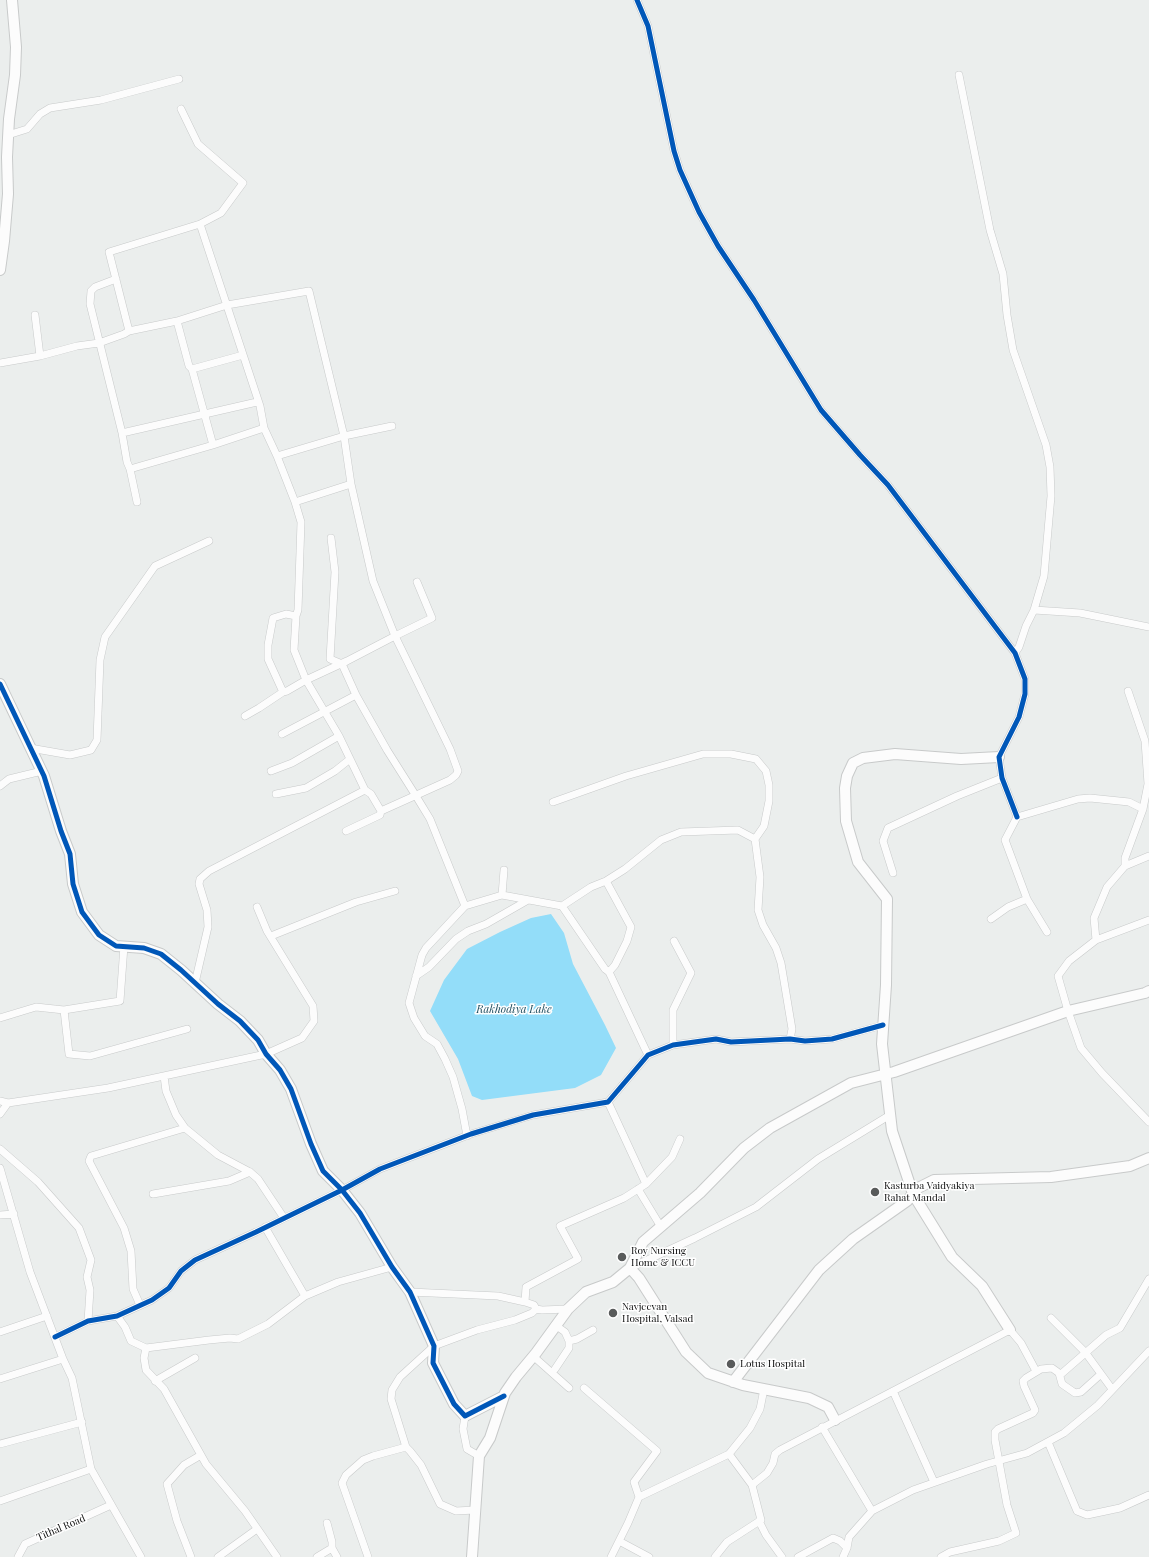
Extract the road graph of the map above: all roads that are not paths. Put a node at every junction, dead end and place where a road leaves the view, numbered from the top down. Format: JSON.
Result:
{"nodes":[{"id":1,"x":12,"y":0,"type":"edge"},
{"id":2,"x":637,"y":0,"type":"edge"},
{"id":3,"x":959,"y":75,"type":"dead end"},
{"id":4,"x":179,"y":79,"type":"dead end"},
{"id":5,"x":182,"y":109,"type":"dead end"},
{"id":6,"x":8,"y":135,"type":"junction"},
{"id":7,"x":200,"y":224,"type":"junction"},
{"id":8,"x":0,"y":270,"type":"edge"},
{"id":9,"x":116,"y":279,"type":"junction"},
{"id":10,"x":227,"y":305,"type":"junction"},
{"id":11,"x":35,"y":315,"type":"dead end"},
{"id":12,"x":177,"y":321,"type":"junction"},
{"id":13,"x":129,"y":331,"type":"junction"},
{"id":14,"x":99,"y":343,"type":"junction"},
{"id":15,"x":243,"y":354,"type":"junction"},
{"id":16,"x":40,"y":356,"type":"junction"},
{"id":17,"x":0,"y":363,"type":"edge"},
{"id":18,"x":192,"y":369,"type":"junction"},
{"id":19,"x":257,"y":402,"type":"junction"},
{"id":20,"x":205,"y":414,"type":"junction"},
{"id":21,"x":392,"y":426,"type":"dead end"},
{"id":22,"x":264,"y":428,"type":"junction"},
{"id":23,"x":122,"y":433,"type":"junction"},
{"id":24,"x":344,"y":436,"type":"junction"},
{"id":25,"x":213,"y":446,"type":"junction"},
{"id":26,"x":277,"y":456,"type":"junction"},
{"id":27,"x":130,"y":469,"type":"junction"},
{"id":28,"x":351,"y":484,"type":"junction"},
{"id":29,"x":137,"y":502,"type":"dead end"},
{"id":30,"x":295,"y":502,"type":"junction"},
{"id":31,"x":332,"y":538,"type":"dead end"},
{"id":32,"x":209,"y":541,"type":"dead end"},
{"id":33,"x":417,"y":582,"type":"dead end"},
{"id":34,"x":1034,"y":610,"type":"junction"},
{"id":35,"x":296,"y":616,"type":"junction"},
{"id":36,"x":1149,"y":627,"type":"edge"},
{"id":37,"x":395,"y":636,"type":"junction"},
{"id":38,"x":1015,"y":653,"type":"junction"},
{"id":39,"x":342,"y":664,"type":"junction"},
{"id":40,"x":306,"y":680,"type":"junction"},
{"id":41,"x":0,"y":684,"type":"edge"},
{"id":42,"x":1128,"y":691,"type":"dead end"},
{"id":43,"x":283,"y":692,"type":"junction"},
{"id":44,"x":356,"y":695,"type":"junction"},
{"id":45,"x":324,"y":712,"type":"junction"},
{"id":46,"x":245,"y":716,"type":"dead end"},
{"id":47,"x":282,"y":734,"type":"dead end"},
{"id":48,"x":339,"y":736,"type":"junction"},
{"id":49,"x":30,"y":748,"type":"junction"},
{"id":50,"x":999,"y":757,"type":"junction"},
{"id":51,"x":350,"y":759,"type":"junction"},
{"id":52,"x":42,"y":771,"type":"junction"},
{"id":53,"x":271,"y":771,"type":"dead end"},
{"id":54,"x":1002,"y":778,"type":"junction"},
{"id":55,"x":0,"y":786,"type":"edge"},
{"id":56,"x":365,"y":790,"type":"junction"},
{"id":57,"x":276,"y":794,"type":"dead end"},
{"id":58,"x":416,"y":796,"type":"junction"},
{"id":59,"x":553,"y":802,"type":"dead end"},
{"id":60,"x":1143,"y":809,"type":"junction"},
{"id":61,"x":381,"y":811,"type":"junction"},
{"id":62,"x":1017,"y":817,"type":"junction"},
{"id":63,"x":346,"y":831,"type":"dead end"},
{"id":64,"x":755,"y":839,"type":"junction"},
{"id":65,"x":1149,"y":856,"type":"edge"},
{"id":66,"x":1125,"y":866,"type":"junction"},
{"id":67,"x":504,"y":870,"type":"dead end"},
{"id":68,"x":893,"y":873,"type":"dead end"},
{"id":69,"x":606,"y":881,"type":"junction"},
{"id":70,"x":395,"y":891,"type":"dead end"},
{"id":71,"x":502,"y":895,"type":"junction"},
{"id":72,"x":1027,"y":899,"type":"junction"},
{"id":73,"x":528,"y":900,"type":"junction"},
{"id":74,"x":465,"y":906,"type":"junction"},
{"id":75,"x":562,"y":906,"type":"junction"},
{"id":76,"x":257,"y":907,"type":"dead end"},
{"id":77,"x":991,"y":919,"type":"dead end"},
{"id":78,"x":1149,"y":920,"type":"edge"},
{"id":79,"x":1047,"y":932,"type":"dead end"},
{"id":80,"x":271,"y":936,"type":"junction"},
{"id":81,"x":1096,"y":940,"type":"junction"},
{"id":82,"x":674,"y":941,"type":"dead end"},
{"id":83,"x":124,"y":946,"type":"junction"},
{"id":84,"x":609,"y":972,"type":"junction"},
{"id":85,"x":416,"y":976,"type":"junction"},
{"id":86,"x":195,"y":983,"type":"junction"},
{"id":87,"x":1149,"y":991,"type":"edge"},
{"id":88,"x":64,"y":1010,"type":"junction"},
{"id":89,"x":1068,"y":1011,"type":"junction"},
{"id":90,"x":0,"y":1018,"type":"edge"},
{"id":91,"x":883,"y":1025,"type":"junction"},
{"id":92,"x":187,"y":1029,"type":"dead end"},
{"id":93,"x":790,"y":1039,"type":"junction"},
{"id":94,"x":673,"y":1045,"type":"junction"},
{"id":95,"x":266,"y":1054,"type":"junction"},
{"id":96,"x":648,"y":1055,"type":"junction"},
{"id":97,"x":886,"y":1074,"type":"junction"},
{"id":98,"x":164,"y":1076,"type":"junction"},
{"id":99,"x":0,"y":1101,"type":"edge"},
{"id":100,"x":608,"y":1102,"type":"junction"},
{"id":101,"x":8,"y":1103,"type":"junction"},
{"id":102,"x":0,"y":1114,"type":"edge"},
{"id":103,"x":890,"y":1115,"type":"junction"},
{"id":104,"x":1149,"y":1122,"type":"edge"},
{"id":105,"x":185,"y":1128,"type":"junction"},
{"id":106,"x":467,"y":1136,"type":"junction"},
{"id":107,"x":680,"y":1138,"type":"dead end"},
{"id":108,"x":0,"y":1149,"type":"edge"},
{"id":109,"x":1149,"y":1158,"type":"edge"},
{"id":110,"x":0,"y":1168,"type":"edge"},
{"id":111,"x":250,"y":1172,"type":"junction"},
{"id":112,"x":646,"y":1184,"type":"junction"},
{"id":113,"x":638,"y":1189,"type":"junction"},
{"id":114,"x":342,"y":1190,"type":"junction"},
{"id":115,"x":153,"y":1194,"type":"dead end"},
{"id":116,"x":913,"y":1194,"type":"junction"},
{"id":117,"x":14,"y":1214,"type":"junction"},
{"id":118,"x":0,"y":1215,"type":"edge"},
{"id":119,"x":284,"y":1218,"type":"junction"},
{"id":120,"x":660,"y":1227,"type":"junction"},
{"id":121,"x":265,"y":1228,"type":"junction"},
{"id":122,"x":392,"y":1267,"type":"junction"},
{"id":123,"x":630,"y":1268,"type":"junction"},
{"id":124,"x":1149,"y":1280,"type":"edge"},
{"id":125,"x":410,"y":1292,"type":"junction"},
{"id":126,"x":305,"y":1296,"type":"junction"},
{"id":127,"x":525,"y":1302,"type":"junction"},
{"id":128,"x":140,"y":1306,"type":"junction"},
{"id":129,"x":536,"y":1309,"type":"junction"},
{"id":130,"x":568,"y":1309,"type":"junction"},
{"id":131,"x":48,"y":1316,"type":"junction"},
{"id":132,"x":117,"y":1316,"type":"junction"},
{"id":133,"x":1051,"y":1318,"type":"dead end"},
{"id":134,"x":88,"y":1321,"type":"junction"},
{"id":135,"x":555,"y":1325,"type":"junction"},
{"id":136,"x":592,"y":1330,"type":"dead end"},
{"id":137,"x":1010,"y":1330,"type":"junction"},
{"id":138,"x":0,"y":1332,"type":"edge"},
{"id":139,"x":55,"y":1337,"type":"junction"},
{"id":140,"x":569,"y":1341,"type":"junction"},
{"id":141,"x":434,"y":1346,"type":"junction"},
{"id":142,"x":146,"y":1348,"type":"junction"},
{"id":143,"x":1085,"y":1352,"type":"junction"},
{"id":144,"x":1148,"y":1352,"type":"edge"},
{"id":145,"x":533,"y":1356,"type":"junction"},
{"id":146,"x":195,"y":1358,"type":"dead end"},
{"id":147,"x":63,"y":1359,"type":"junction"},
{"id":148,"x":555,"y":1369,"type":"dead end"},
{"id":149,"x":1036,"y":1371,"type":"junction"},
{"id":150,"x":1101,"y":1374,"type":"junction"},
{"id":151,"x":1060,"y":1375,"type":"junction"},
{"id":152,"x":0,"y":1379,"type":"edge"},
{"id":153,"x":155,"y":1381,"type":"junction"},
{"id":154,"x":733,"y":1382,"type":"junction"},
{"id":155,"x":569,"y":1388,"type":"dead end"},
{"id":156,"x":584,"y":1388,"type":"dead end"},
{"id":157,"x":764,"y":1389,"type":"junction"},
{"id":158,"x":1112,"y":1389,"type":"junction"},
{"id":159,"x":893,"y":1391,"type":"junction"},
{"id":160,"x":504,"y":1396,"type":"junction"},
{"id":161,"x":465,"y":1416,"type":"junction"},
{"id":162,"x":835,"y":1420,"type":"junction"},
{"id":163,"x":82,"y":1422,"type":"junction"},
{"id":164,"x":822,"y":1427,"type":"junction"},
{"id":165,"x":1048,"y":1442,"type":"junction"},
{"id":166,"x":0,"y":1444,"type":"edge"},
{"id":167,"x":406,"y":1447,"type":"junction"},
{"id":168,"x":729,"y":1454,"type":"junction"},
{"id":169,"x":201,"y":1455,"type":"junction"},
{"id":170,"x":479,"y":1456,"type":"junction"},
{"id":171,"x":1000,"y":1461,"type":"junction"},
{"id":172,"x":91,"y":1469,"type":"junction"},
{"id":173,"x":934,"y":1482,"type":"junction"},
{"id":174,"x":752,"y":1485,"type":"junction"},
{"id":175,"x":1149,"y":1495,"type":"edge"},
{"id":176,"x":639,"y":1497,"type":"junction"},
{"id":177,"x":1,"y":1498,"type":"edge"},
{"id":178,"x":112,"y":1505,"type":"junction"},
{"id":179,"x":475,"y":1510,"type":"junction"},
{"id":180,"x":872,"y":1511,"type":"junction"},
{"id":181,"x":759,"y":1521,"type":"junction"},
{"id":182,"x":327,"y":1523,"type":"dead end"},
{"id":183,"x":257,"y":1529,"type":"junction"},
{"id":184,"x":618,"y":1542,"type":"junction"},
{"id":185,"x":332,"y":1548,"type":"junction"},
{"id":186,"x":847,"y":1548,"type":"junction"},
{"id":187,"x":18,"y":1557,"type":"edge"},
{"id":188,"x":141,"y":1557,"type":"edge"},
{"id":189,"x":192,"y":1557,"type":"edge"},
{"id":190,"x":218,"y":1557,"type":"edge"},
{"id":191,"x":277,"y":1557,"type":"edge"},
{"id":192,"x":317,"y":1557,"type":"edge"},
{"id":193,"x":337,"y":1557,"type":"edge"},
{"id":194,"x":368,"y":1557,"type":"edge"},
{"id":195,"x":472,"y":1557,"type":"edge"},
{"id":196,"x":611,"y":1557,"type":"edge"},
{"id":197,"x":649,"y":1557,"type":"edge"},
{"id":198,"x":716,"y":1557,"type":"edge"},
{"id":199,"x":782,"y":1557,"type":"edge"},
{"id":200,"x":798,"y":1557,"type":"edge"},
{"id":201,"x":843,"y":1557,"type":"edge"},
{"id":202,"x":940,"y":1557,"type":"edge"}],
"edges":[{"from":1,"to":6,"type":"street"},
{"from":2,"to":38,"type":"street"},
{"from":3,"to":34,"type":"street"},
{"from":4,"to":6,"type":"street"},
{"from":5,"to":7,"type":"street"},
{"from":6,"to":8,"type":"street"},
{"from":7,"to":9,"type":"street"},
{"from":7,"to":10,"type":"street"},
{"from":9,"to":13,"type":"street"},
{"from":9,"to":14,"type":"street"},
{"from":10,"to":12,"type":"street"},
{"from":10,"to":15,"type":"street"},
{"from":10,"to":24,"type":"street"},
{"from":11,"to":16,"type":"street"},
{"from":12,"to":13,"type":"street"},
{"from":12,"to":18,"type":"street"},
{"from":13,"to":14,"type":"street"},
{"from":14,"to":16,"type":"street"},
{"from":14,"to":23,"type":"street"},
{"from":15,"to":18,"type":"street"},
{"from":15,"to":19,"type":"street"},
{"from":16,"to":17,"type":"street"},
{"from":18,"to":20,"type":"street"},
{"from":19,"to":20,"type":"street"},
{"from":19,"to":22,"type":"street"},
{"from":20,"to":23,"type":"street"},
{"from":20,"to":25,"type":"street"},
{"from":21,"to":24,"type":"street"},
{"from":22,"to":25,"type":"street"},
{"from":22,"to":26,"type":"street"},
{"from":23,"to":27,"type":"street"},
{"from":24,"to":26,"type":"street"},
{"from":24,"to":28,"type":"street"},
{"from":25,"to":27,"type":"street"},
{"from":26,"to":30,"type":"street"},
{"from":27,"to":29,"type":"street"},
{"from":28,"to":30,"type":"street"},
{"from":28,"to":37,"type":"street"},
{"from":30,"to":35,"type":"street"},
{"from":31,"to":39,"type":"street"},
{"from":32,"to":49,"type":"street"},
{"from":33,"to":37,"type":"street"},
{"from":34,"to":36,"type":"street"},
{"from":34,"to":38,"type":"street"},
{"from":35,"to":40,"type":"street"},
{"from":35,"to":43,"type":"street"},
{"from":37,"to":39,"type":"street"},
{"from":37,"to":58,"type":"street"},
{"from":38,"to":50,"type":"street"},
{"from":39,"to":40,"type":"street"},
{"from":39,"to":44,"type":"street"},
{"from":40,"to":43,"type":"street"},
{"from":40,"to":45,"type":"street"},
{"from":41,"to":49,"type":"street"},
{"from":42,"to":60,"type":"street"},
{"from":43,"to":46,"type":"street"},
{"from":44,"to":45,"type":"street"},
{"from":44,"to":58,"type":"street"},
{"from":45,"to":47,"type":"street"},
{"from":45,"to":48,"type":"street"},
{"from":48,"to":51,"type":"street"},
{"from":48,"to":53,"type":"street"},
{"from":49,"to":52,"type":"street"},
{"from":50,"to":54,"type":"street"},
{"from":50,"to":91,"type":"street"},
{"from":51,"to":56,"type":"street"},
{"from":51,"to":57,"type":"street"},
{"from":52,"to":55,"type":"street"},
{"from":52,"to":83,"type":"street"},
{"from":54,"to":62,"type":"street"},
{"from":54,"to":68,"type":"street"},
{"from":56,"to":61,"type":"street"},
{"from":56,"to":86,"type":"street"},
{"from":58,"to":61,"type":"street"},
{"from":58,"to":74,"type":"street"},
{"from":59,"to":64,"type":"street"},
{"from":60,"to":62,"type":"street"},
{"from":60,"to":66,"type":"street"},
{"from":61,"to":63,"type":"street"},
{"from":62,"to":72,"type":"street"},
{"from":64,"to":69,"type":"street"},
{"from":64,"to":93,"type":"street"},
{"from":65,"to":66,"type":"street"},
{"from":66,"to":81,"type":"street"},
{"from":67,"to":71,"type":"street"},
{"from":69,"to":75,"type":"street"},
{"from":69,"to":84,"type":"street"},
{"from":70,"to":80,"type":"street"},
{"from":71,"to":73,"type":"street"},
{"from":71,"to":74,"type":"street"},
{"from":72,"to":77,"type":"street"},
{"from":72,"to":79,"type":"street"},
{"from":73,"to":75,"type":"street"},
{"from":73,"to":85,"type":"street"},
{"from":74,"to":85,"type":"street"},
{"from":75,"to":84,"type":"street"},
{"from":76,"to":80,"type":"street"},
{"from":78,"to":81,"type":"street"},
{"from":80,"to":95,"type":"street"},
{"from":81,"to":89,"type":"street"},
{"from":82,"to":94,"type":"street"},
{"from":83,"to":86,"type":"street"},
{"from":83,"to":88,"type":"street"},
{"from":84,"to":96,"type":"street"},
{"from":85,"to":106,"type":"street"},
{"from":86,"to":95,"type":"street"},
{"from":87,"to":89,"type":"street"},
{"from":88,"to":90,"type":"street"},
{"from":88,"to":92,"type":"street"},
{"from":89,"to":97,"type":"street"},
{"from":89,"to":104,"type":"street"},
{"from":91,"to":93,"type":"street"},
{"from":91,"to":97,"type":"street"},
{"from":93,"to":94,"type":"street"},
{"from":94,"to":96,"type":"street"},
{"from":95,"to":98,"type":"street"},
{"from":95,"to":114,"type":"street"},
{"from":96,"to":100,"type":"street"},
{"from":97,"to":103,"type":"street"},
{"from":97,"to":120,"type":"street"},
{"from":98,"to":101,"type":"street"},
{"from":98,"to":105,"type":"street"},
{"from":99,"to":101,"type":"street"},
{"from":100,"to":106,"type":"street"},
{"from":100,"to":112,"type":"street"},
{"from":101,"to":102,"type":"street"},
{"from":103,"to":116,"type":"street"},
{"from":103,"to":123,"type":"street"},
{"from":105,"to":111,"type":"street"},
{"from":105,"to":128,"type":"street"},
{"from":106,"to":114,"type":"street"},
{"from":107,"to":112,"type":"street"},
{"from":108,"to":134,"type":"street"},
{"from":109,"to":116,"type":"street"},
{"from":110,"to":117,"type":"street"},
{"from":111,"to":115,"type":"street"},
{"from":111,"to":119,"type":"street"},
{"from":112,"to":113,"type":"street"},
{"from":113,"to":120,"type":"street"},
{"from":113,"to":127,"type":"street"},
{"from":114,"to":119,"type":"street"},
{"from":114,"to":122,"type":"street"},
{"from":116,"to":137,"type":"street"},
{"from":116,"to":154,"type":"street"},
{"from":117,"to":118,"type":"street"},
{"from":117,"to":131,"type":"street"},
{"from":119,"to":121,"type":"street"},
{"from":120,"to":123,"type":"street"},
{"from":121,"to":126,"type":"street"},
{"from":121,"to":128,"type":"street"},
{"from":122,"to":125,"type":"street"},
{"from":122,"to":126,"type":"street"},
{"from":123,"to":130,"type":"street"},
{"from":123,"to":154,"type":"street"},
{"from":124,"to":143,"type":"street"},
{"from":125,"to":127,"type":"street"},
{"from":125,"to":141,"type":"street"},
{"from":126,"to":142,"type":"street"},
{"from":127,"to":129,"type":"street"},
{"from":128,"to":132,"type":"street"},
{"from":129,"to":130,"type":"street"},
{"from":129,"to":141,"type":"street"},
{"from":130,"to":135,"type":"street"},
{"from":131,"to":138,"type":"street"},
{"from":131,"to":139,"type":"street"},
{"from":132,"to":134,"type":"street"},
{"from":132,"to":142,"type":"street"},
{"from":133,"to":143,"type":"street"},
{"from":134,"to":139,"type":"street"},
{"from":135,"to":140,"type":"street"},
{"from":135,"to":145,"type":"street"},
{"from":136,"to":140,"type":"street"},
{"from":137,"to":149,"type":"street"},
{"from":137,"to":159,"type":"street"},
{"from":139,"to":147,"type":"street"},
{"from":140,"to":148,"type":"street"},
{"from":141,"to":161,"type":"street"},
{"from":141,"to":167,"type":"street"},
{"from":142,"to":153,"type":"street"},
{"from":143,"to":150,"type":"street"},
{"from":143,"to":151,"type":"street"},
{"from":144,"to":158,"type":"street"},
{"from":145,"to":155,"type":"street"},
{"from":145,"to":160,"type":"street"},
{"from":146,"to":153,"type":"street"},
{"from":147,"to":152,"type":"street"},
{"from":147,"to":163,"type":"street"},
{"from":149,"to":151,"type":"street"},
{"from":149,"to":171,"type":"street"},
{"from":150,"to":151,"type":"street"},
{"from":150,"to":158,"type":"street"},
{"from":153,"to":169,"type":"street"},
{"from":154,"to":157,"type":"street"},
{"from":156,"to":176,"type":"street"},
{"from":157,"to":162,"type":"street"},
{"from":157,"to":168,"type":"street"},
{"from":158,"to":165,"type":"street"},
{"from":159,"to":162,"type":"street"},
{"from":159,"to":173,"type":"street"},
{"from":160,"to":161,"type":"street"},
{"from":160,"to":170,"type":"street"},
{"from":161,"to":170,"type":"street"},
{"from":162,"to":164,"type":"street"},
{"from":163,"to":166,"type":"street"},
{"from":163,"to":172,"type":"street"},
{"from":164,"to":174,"type":"street"},
{"from":164,"to":180,"type":"street"},
{"from":165,"to":171,"type":"street"},
{"from":165,"to":175,"type":"street"},
{"from":167,"to":179,"type":"street"},
{"from":167,"to":194,"type":"street"},
{"from":168,"to":174,"type":"street"},
{"from":168,"to":176,"type":"street"},
{"from":169,"to":183,"type":"street"},
{"from":169,"to":189,"type":"street"},
{"from":170,"to":179,"type":"street"},
{"from":171,"to":173,"type":"street"},
{"from":171,"to":202,"type":"street"},
{"from":172,"to":177,"type":"street"},
{"from":172,"to":178,"type":"street"},
{"from":173,"to":180,"type":"street"},
{"from":174,"to":181,"type":"street"},
{"from":176,"to":184,"type":"street"},
{"from":178,"to":187,"type":"street","name":"Tithal Road"},
{"from":178,"to":188,"type":"street"},
{"from":179,"to":195,"type":"street"},
{"from":180,"to":186,"type":"street"},
{"from":181,"to":198,"type":"street"},
{"from":181,"to":199,"type":"street"},
{"from":182,"to":185,"type":"street"},
{"from":183,"to":190,"type":"street"},
{"from":183,"to":191,"type":"street"},
{"from":184,"to":196,"type":"street"},
{"from":184,"to":197,"type":"street"},
{"from":185,"to":192,"type":"street"},
{"from":185,"to":193,"type":"street"},
{"from":186,"to":200,"type":"street"},
{"from":186,"to":201,"type":"street"}]}
